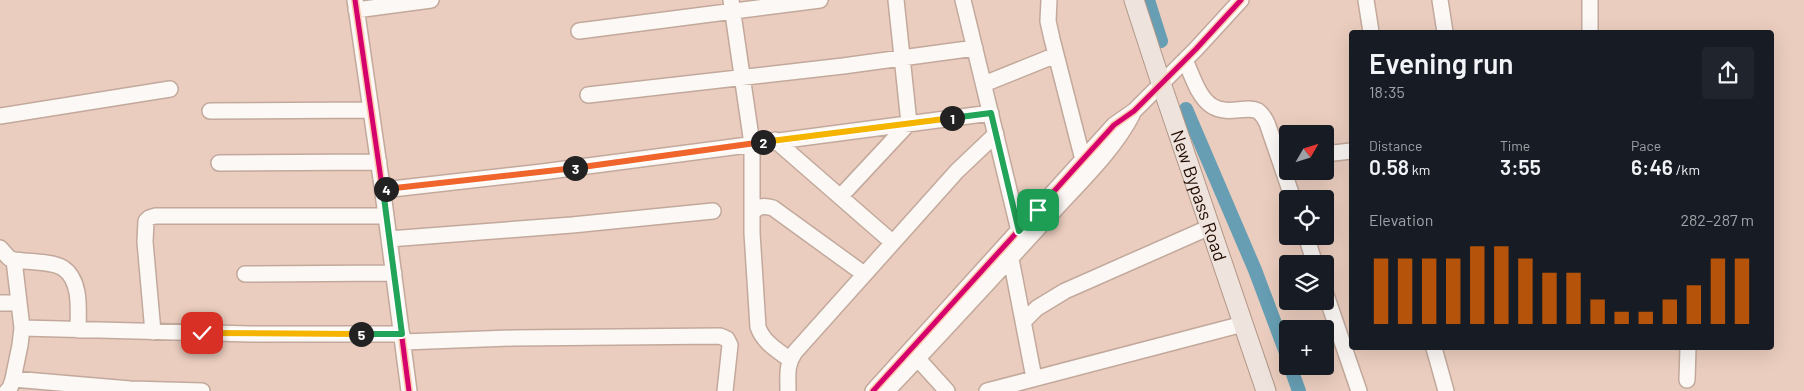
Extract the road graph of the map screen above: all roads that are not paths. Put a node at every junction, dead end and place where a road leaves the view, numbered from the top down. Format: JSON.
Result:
{"nodes":[{"id":1,"x":432,"y":0,"type":"edge"},
{"id":2,"x":820,"y":0,"type":"edge"},
{"id":3,"x":896,"y":0,"type":"edge"},
{"id":4,"x":963,"y":0,"type":"edge"},
{"id":5,"x":1049,"y":0,"type":"edge"},
{"id":6,"x":1134,"y":0,"type":"edge"},
{"id":7,"x":1241,"y":0,"type":"edge"},
{"id":8,"x":1366,"y":0,"type":"edge"},
{"id":9,"x":1440,"y":0,"type":"edge"},
{"id":10,"x":1590,"y":0,"type":"edge"},
{"id":11,"x":356,"y":5,"type":"edge"},
{"id":12,"x":732,"y":6,"type":"edge"},
{"id":13,"x":1370,"y":30,"type":"edge"},
{"id":14,"x":1445,"y":30,"type":"edge"},
{"id":15,"x":1590,"y":30,"type":"edge"},
{"id":16,"x":580,"y":31,"type":"dead end"},
{"id":17,"x":975,"y":48,"type":"junction"},
{"id":18,"x":1056,"y":55,"type":"junction"},
{"id":19,"x":901,"y":58,"type":"junction"},
{"id":20,"x":1185,"y":60,"type":"junction"},
{"id":21,"x":742,"y":78,"type":"junction"},
{"id":22,"x":1161,"y":83,"type":"junction"},
{"id":23,"x":984,"y":84,"type":"junction"},
{"id":24,"x":170,"y":89,"type":"dead end"},
{"id":25,"x":588,"y":96,"type":"dead end"},
{"id":26,"x":371,"y":110,"type":"junction"},
{"id":27,"x":210,"y":111,"type":"dead end"},
{"id":28,"x":1134,"y":112,"type":"junction"},
{"id":29,"x":991,"y":113,"type":"junction"},
{"id":30,"x":0,"y":116,"type":"edge"},
{"id":31,"x":909,"y":123,"type":"junction"},
{"id":32,"x":996,"y":134,"type":"junction"},
{"id":33,"x":775,"y":140,"type":"junction"},
{"id":34,"x":752,"y":144,"type":"junction"},
{"id":35,"x":1279,"y":149,"type":"edge"},
{"id":36,"x":1349,"y":151,"type":"edge"},
{"id":37,"x":1334,"y":153,"type":"edge"},
{"id":38,"x":1083,"y":160,"type":"junction"},
{"id":39,"x":379,"y":162,"type":"junction"},
{"id":40,"x":219,"y":163,"type":"dead end"},
{"id":41,"x":383,"y":190,"type":"junction"},
{"id":42,"x":840,"y":197,"type":"junction"},
{"id":43,"x":713,"y":211,"type":"dead end"},
{"id":44,"x":752,"y":214,"type":"junction"},
{"id":45,"x":386,"y":216,"type":"junction"},
{"id":46,"x":1210,"y":226,"type":"junction"},
{"id":47,"x":1019,"y":231,"type":"junction"},
{"id":48,"x":389,"y":239,"type":"junction"},
{"id":49,"x":892,"y":242,"type":"junction"},
{"id":50,"x":0,"y":248,"type":"edge"},
{"id":51,"x":1010,"y":259,"type":"junction"},
{"id":52,"x":14,"y":260,"type":"junction"},
{"id":53,"x":394,"y":273,"type":"junction"},
{"id":54,"x":245,"y":274,"type":"dead end"},
{"id":55,"x":864,"y":274,"type":"junction"},
{"id":56,"x":0,"y":303,"type":"edge"},
{"id":57,"x":19,"y":303,"type":"junction"},
{"id":58,"x":1331,"y":310,"type":"edge"},
{"id":59,"x":1023,"y":322,"type":"junction"},
{"id":60,"x":1243,"y":324,"type":"junction"},
{"id":61,"x":22,"y":328,"type":"junction"},
{"id":62,"x":78,"y":330,"type":"junction"},
{"id":63,"x":153,"y":332,"type":"junction"},
{"id":64,"x":402,"y":338,"type":"junction"},
{"id":65,"x":1435,"y":350,"type":"edge"},
{"id":66,"x":1688,"y":350,"type":"edge"},
{"id":67,"x":789,"y":359,"type":"junction"},
{"id":68,"x":918,"y":359,"type":"junction"},
{"id":69,"x":1034,"y":378,"type":"junction"},
{"id":70,"x":1687,"y":380,"type":"dead end"},
{"id":71,"x":10,"y":385,"type":"edge"},
{"id":72,"x":202,"y":391,"type":"edge"},
{"id":73,"x":409,"y":391,"type":"edge"},
{"id":74,"x":726,"y":391,"type":"edge"},
{"id":75,"x":788,"y":391,"type":"edge"},
{"id":76,"x":873,"y":391,"type":"edge"},
{"id":77,"x":887,"y":391,"type":"edge"},
{"id":78,"x":948,"y":391,"type":"edge"},
{"id":79,"x":987,"y":391,"type":"edge"},
{"id":80,"x":1266,"y":391,"type":"edge"},
{"id":81,"x":1359,"y":391,"type":"edge"},
{"id":82,"x":1446,"y":391,"type":"edge"}],
"edges":[{"from":1,"to":11,"type":"street"},
{"from":2,"to":12,"type":"street"},
{"from":3,"to":19,"type":"street"},
{"from":4,"to":17,"type":"street"},
{"from":5,"to":18,"type":"street"},
{"from":6,"to":22,"type":"main road","name":"New Bypass Road"},
{"from":7,"to":20,"type":"street"},
{"from":8,"to":13,"type":"street"},
{"from":9,"to":14,"type":"street"},
{"from":10,"to":15,"type":"street"},
{"from":11,"to":26,"type":"street"},
{"from":12,"to":16,"type":"street"},
{"from":12,"to":21,"type":"street"},
{"from":17,"to":19,"type":"street"},
{"from":17,"to":23,"type":"street"},
{"from":18,"to":23,"type":"street"},
{"from":18,"to":38,"type":"street"},
{"from":19,"to":21,"type":"street"},
{"from":19,"to":31,"type":"street"},
{"from":20,"to":22,"type":"street"},
{"from":20,"to":35,"type":"street"},
{"from":21,"to":25,"type":"street"},
{"from":21,"to":34,"type":"street"},
{"from":22,"to":28,"type":"street"},
{"from":22,"to":46,"type":"main road","name":"New Bypass Road"},
{"from":23,"to":29,"type":"street"},
{"from":24,"to":30,"type":"street"},
{"from":26,"to":27,"type":"street"},
{"from":26,"to":39,"type":"street"},
{"from":28,"to":38,"type":"street"},
{"from":28,"to":51,"type":"street"},
{"from":29,"to":31,"type":"street"},
{"from":29,"to":32,"type":"street"},
{"from":31,"to":33,"type":"street"},
{"from":31,"to":42,"type":"street"},
{"from":32,"to":47,"type":"street"},
{"from":32,"to":49,"type":"street"},
{"from":33,"to":34,"type":"street"},
{"from":33,"to":42,"type":"street"},
{"from":34,"to":41,"type":"street"},
{"from":34,"to":44,"type":"street"},
{"from":36,"to":37,"type":"street"},
{"from":38,"to":47,"type":"street"},
{"from":39,"to":40,"type":"street"},
{"from":39,"to":41,"type":"street"},
{"from":41,"to":45,"type":"street"},
{"from":42,"to":49,"type":"street"},
{"from":43,"to":48,"type":"street"},
{"from":44,"to":55,"type":"street"},
{"from":44,"to":67,"type":"street"},
{"from":45,"to":48,"type":"street"},
{"from":45,"to":63,"type":"street"},
{"from":46,"to":59,"type":"street"},
{"from":46,"to":60,"type":"main road","name":"New Bypass Road"},
{"from":47,"to":76,"type":"street"},
{"from":48,"to":53,"type":"street"},
{"from":49,"to":55,"type":"street"},
{"from":50,"to":52,"type":"street"},
{"from":51,"to":59,"type":"street"},
{"from":51,"to":68,"type":"street"},
{"from":52,"to":57,"type":"street"},
{"from":52,"to":62,"type":"street"},
{"from":53,"to":54,"type":"street"},
{"from":53,"to":64,"type":"street"},
{"from":55,"to":67,"type":"street"},
{"from":56,"to":57,"type":"street"},
{"from":57,"to":61,"type":"street"},
{"from":58,"to":81,"type":"street"},
{"from":59,"to":69,"type":"street"},
{"from":60,"to":69,"type":"street"},
{"from":60,"to":80,"type":"main road","name":"New Bypass Road"},
{"from":61,"to":62,"type":"street"},
{"from":61,"to":71,"type":"street"},
{"from":62,"to":63,"type":"street"},
{"from":63,"to":64,"type":"street"},
{"from":64,"to":73,"type":"street"},
{"from":64,"to":74,"type":"street"},
{"from":65,"to":82,"type":"street"},
{"from":66,"to":70,"type":"street"},
{"from":67,"to":75,"type":"street"},
{"from":68,"to":77,"type":"street"},
{"from":68,"to":78,"type":"street"},
{"from":69,"to":79,"type":"street"},
{"from":71,"to":72,"type":"street"}]}
